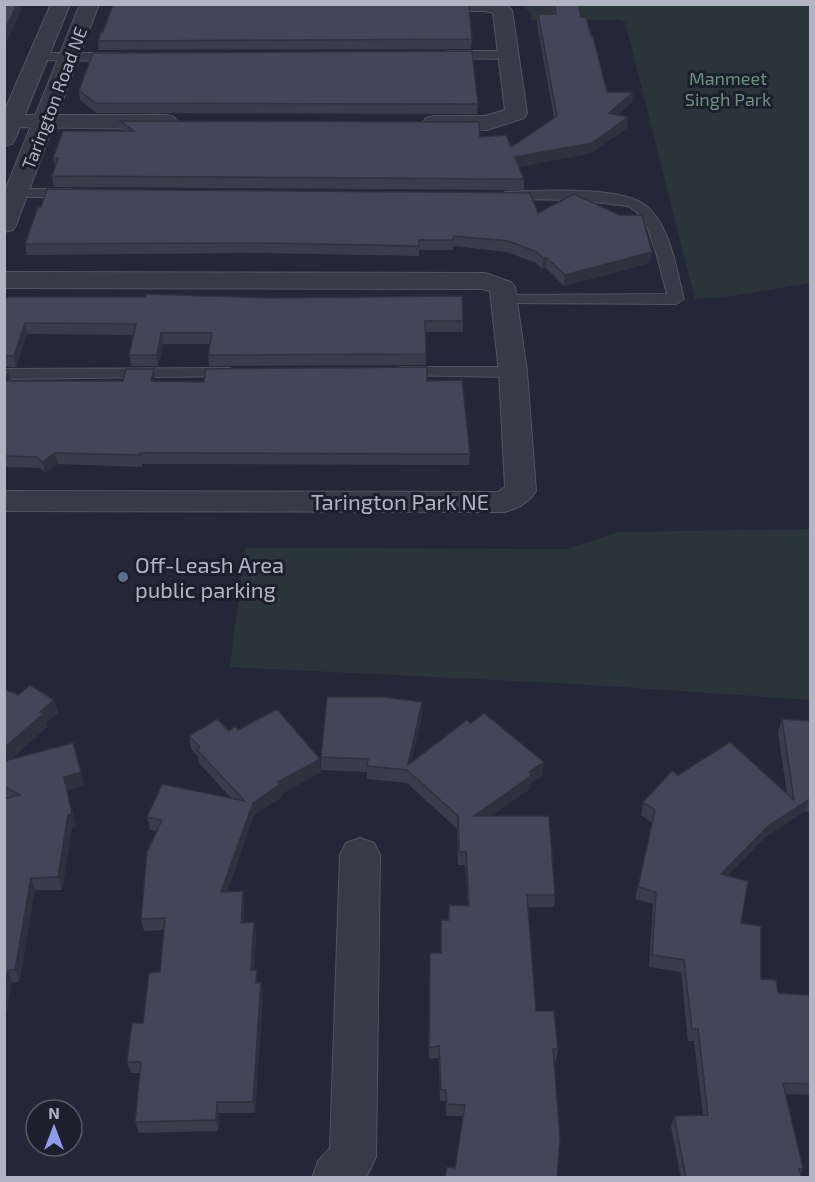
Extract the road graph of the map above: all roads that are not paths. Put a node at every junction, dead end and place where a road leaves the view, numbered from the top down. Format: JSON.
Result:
{"nodes":[{"id":1,"x":61,"y":4,"type":"edge"},
{"id":2,"x":90,"y":4,"type":"edge"},
{"id":3,"x":403,"y":5,"type":"edge"},
{"id":4,"x":487,"y":5,"type":"edge"},
{"id":5,"x":508,"y":55,"type":"junction"},
{"id":6,"x":437,"y":56,"type":"edge"},
{"id":7,"x":39,"y":57,"type":"junction"},
{"id":8,"x":132,"y":57,"type":"edge"},
{"id":9,"x":69,"y":58,"type":"junction"},
{"id":10,"x":45,"y":122,"type":"junction"},
{"id":11,"x":192,"y":122,"type":"edge"},
{"id":12,"x":416,"y":123,"type":"edge"},
{"id":13,"x":8,"y":131,"type":"edge"},
{"id":14,"x":11,"y":193,"type":"edge"},
{"id":15,"x":84,"y":193,"type":"edge"},
{"id":16,"x":488,"y":196,"type":"edge"},
{"id":17,"x":4,"y":225,"type":"edge"},
{"id":18,"x":4,"y":280,"type":"edge"},
{"id":19,"x":505,"y":300,"type":"junction"},
{"id":20,"x":513,"y":372,"type":"junction"},
{"id":21,"x":241,"y":373,"type":"edge"},
{"id":22,"x":383,"y":373,"type":"edge"},
{"id":23,"x":4,"y":374,"type":"edge"},
{"id":24,"x":4,"y":501,"type":"edge"},
{"id":25,"x":360,"y":855,"type":"dead end"},
{"id":26,"x":335,"y":1178,"type":"edge"}],
"edges":[{"from":1,"to":7,"type":"street","name":"Tarington Road NE"},
{"from":2,"to":9,"type":"street","name":"Tarington Road NE"},
{"from":3,"to":4,"type":"street"},
{"from":4,"to":5,"type":"street"},
{"from":5,"to":6,"type":"lane"},
{"from":5,"to":12,"type":"street"},
{"from":7,"to":9,"type":"lane"},
{"from":7,"to":13,"type":"street","name":"Tarington Road NE"},
{"from":8,"to":9,"type":"lane"},
{"from":9,"to":10,"type":"street","name":"Tarington Road NE"},
{"from":10,"to":11,"type":"street"},
{"from":10,"to":13,"type":"street"},
{"from":10,"to":14,"type":"street","name":"Tarington Road NE"},
{"from":14,"to":15,"type":"lane"},
{"from":14,"to":17,"type":"street","name":"Tarington Road NE"},
{"from":16,"to":19,"type":"lane"},
{"from":18,"to":19,"type":"street"},
{"from":19,"to":20,"type":"street","name":"Tarington Park NE"},
{"from":20,"to":22,"type":"lane"},
{"from":20,"to":24,"type":"street","name":"Tarington Park NE"},
{"from":21,"to":23,"type":"lane"},
{"from":25,"to":26,"type":"street"}]}
